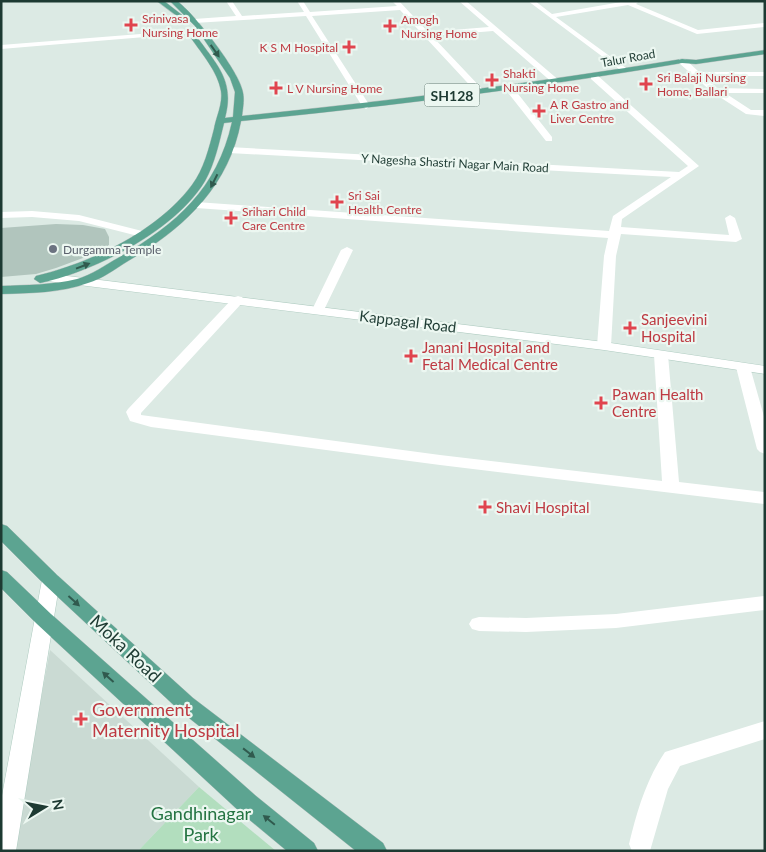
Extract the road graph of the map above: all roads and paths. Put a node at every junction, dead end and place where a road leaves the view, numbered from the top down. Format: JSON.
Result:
{"nodes":[{"id":1,"x":160,"y":1,"type":"edge"},
{"id":2,"x":173,"y":1,"type":"edge"},
{"id":3,"x":229,"y":1,"type":"edge"},
{"id":4,"x":300,"y":1,"type":"edge"},
{"id":5,"x":395,"y":1,"type":"edge"},
{"id":6,"x":462,"y":1,"type":"edge"},
{"id":7,"x":531,"y":1,"type":"edge"},
{"id":8,"x":640,"y":1,"type":"edge"},
{"id":9,"x":628,"y":4,"type":"junction"},
{"id":10,"x":402,"y":8,"type":"junction"},
{"id":11,"x":308,"y":14,"type":"junction"},
{"id":12,"x":550,"y":16,"type":"junction"},
{"id":13,"x":240,"y":18,"type":"junction"},
{"id":14,"x":194,"y":21,"type":"junction"},
{"id":15,"x":765,"y":25,"type":"edge"},
{"id":16,"x":494,"y":29,"type":"junction"},
{"id":17,"x":191,"y":32,"type":"junction"},
{"id":18,"x":426,"y":34,"type":"junction"},
{"id":19,"x":1,"y":47,"type":"edge"},
{"id":20,"x":765,"y":47,"type":"edge"},
{"id":21,"x":765,"y":52,"type":"edge"},
{"id":22,"x":682,"y":61,"type":"junction"},
{"id":23,"x":623,"y":70,"type":"junction"},
{"id":24,"x":697,"y":74,"type":"junction"},
{"id":25,"x":765,"y":74,"type":"edge"},
{"id":26,"x":594,"y":77,"type":"junction"},
{"id":27,"x":557,"y":82,"type":"junction"},
{"id":28,"x":508,"y":87,"type":"junction"},
{"id":29,"x":715,"y":90,"type":"junction"},
{"id":30,"x":765,"y":90,"type":"edge"},
{"id":31,"x":480,"y":91,"type":"junction"},
{"id":32,"x":366,"y":106,"type":"junction"},
{"id":33,"x":762,"y":115,"type":"edge"},
{"id":34,"x":237,"y":120,"type":"junction"},
{"id":35,"x":220,"y":121,"type":"junction"},
{"id":36,"x":548,"y":139,"type":"dead end"},
{"id":37,"x":229,"y":150,"type":"junction"},
{"id":38,"x":680,"y":175,"type":"junction"},
{"id":39,"x":196,"y":205,"type":"junction"},
{"id":40,"x":1,"y":215,"type":"edge"},
{"id":41,"x":730,"y":218,"type":"dead end"},
{"id":42,"x":616,"y":232,"type":"junction"},
{"id":43,"x":142,"y":234,"type":"junction"},
{"id":44,"x":347,"y":250,"type":"dead end"},
{"id":45,"x":51,"y":278,"type":"junction"},
{"id":46,"x":1,"y":282,"type":"edge"},
{"id":47,"x":82,"y":282,"type":"junction"},
{"id":48,"x":1,"y":290,"type":"edge"},
{"id":49,"x":238,"y":300,"type":"junction"},
{"id":50,"x":318,"y":310,"type":"junction"},
{"id":51,"x":604,"y":346,"type":"junction"},
{"id":52,"x":661,"y":355,"type":"junction"},
{"id":53,"x":743,"y":367,"type":"junction"},
{"id":54,"x":765,"y":370,"type":"edge"},
{"id":55,"x":765,"y":448,"type":"edge"},
{"id":56,"x":671,"y":488,"type":"junction"},
{"id":57,"x":765,"y":498,"type":"edge"},
{"id":58,"x":1,"y":530,"type":"edge"},
{"id":59,"x":1,"y":577,"type":"edge"},
{"id":60,"x":51,"y":580,"type":"junction"},
{"id":61,"x":765,"y":603,"type":"edge"},
{"id":62,"x":44,"y":619,"type":"junction"},
{"id":63,"x":479,"y":624,"type":"dead end"},
{"id":64,"x":765,"y":730,"type":"edge"},
{"id":65,"x":641,"y":844,"type":"dead end"},
{"id":66,"x":4,"y":851,"type":"edge"},
{"id":67,"x":306,"y":851,"type":"edge"},
{"id":68,"x":375,"y":851,"type":"edge"}],
"edges":[{"from":1,"to":17,"type":"main road"},
{"from":2,"to":14,"type":"main road"},
{"from":3,"to":13,"type":"street"},
{"from":4,"to":11,"type":"street"},
{"from":5,"to":10,"type":"street"},
{"from":6,"to":16,"type":"street"},
{"from":7,"to":12,"type":"street"},
{"from":8,"to":9,"type":"street"},
{"from":9,"to":12,"type":"street"},
{"from":9,"to":15,"type":"street"},
{"from":10,"to":11,"type":"street"},
{"from":10,"to":18,"type":"street"},
{"from":11,"to":13,"type":"street"},
{"from":11,"to":32,"type":"street"},
{"from":12,"to":23,"type":"street"},
{"from":13,"to":14,"type":"street"},
{"from":14,"to":34,"type":"main road","one_way":true},
{"from":16,"to":18,"type":"street"},
{"from":16,"to":27,"type":"street"},
{"from":17,"to":19,"type":"street"},
{"from":17,"to":35,"type":"main road"},
{"from":18,"to":31,"type":"street"},
{"from":20,"to":22,"type":"main road","name":"Talur Road","number":"SH128"},
{"from":21,"to":22,"type":"main road","name":"Talur Road","number":"SH128"},
{"from":22,"to":23,"type":"main road","name":"Talur Road","number":"SH128"},
{"from":22,"to":24,"type":"street"},
{"from":23,"to":26,"type":"main road","name":"Talur Road","number":"SH128"},
{"from":24,"to":25,"type":"street"},
{"from":24,"to":29,"type":"street"},
{"from":26,"to":27,"type":"main road","name":"Talur Road","number":"SH128"},
{"from":26,"to":38,"type":"street"},
{"from":27,"to":28,"type":"main road","name":"Talur Road","number":"SH128"},
{"from":28,"to":31,"type":"main road","name":"Talur Road","number":"SH128"},
{"from":28,"to":36,"type":"street"},
{"from":29,"to":30,"type":"street"},
{"from":29,"to":33,"type":"street"},
{"from":31,"to":32,"type":"main road","name":"Talur Road","number":"SH128"},
{"from":32,"to":34,"type":"main road","name":"Talur Road","number":"SH128"},
{"from":34,"to":35,"type":"main road","name":"Talur Road","number":"SH128"},
{"from":34,"to":37,"type":"main road"},
{"from":35,"to":43,"type":"main road"},
{"from":37,"to":38,"type":"street","name":"Y Nagesha Shastri Nagar Main Road"},
{"from":37,"to":39,"type":"main road","one_way":true},
{"from":38,"to":42,"type":"street"},
{"from":39,"to":42,"type":"street"},
{"from":39,"to":47,"type":"main road"},
{"from":40,"to":43,"type":"street"},
{"from":41,"to":42,"type":"street"},
{"from":42,"to":51,"type":"street"},
{"from":45,"to":43,"type":"main road","one_way":true},
{"from":44,"to":50,"type":"street"},
{"from":45,"to":46,"type":"main road"},
{"from":45,"to":47,"type":"street","name":"Kappagal Road"},
{"from":47,"to":48,"type":"main road"},
{"from":47,"to":49,"type":"street","name":"Kappagal Road"},
{"from":49,"to":50,"type":"street","name":"Kappagal Road"},
{"from":49,"to":56,"type":"street"},
{"from":50,"to":51,"type":"street","name":"Kappagal Road"},
{"from":51,"to":52,"type":"street","name":"Kappagal Road"},
{"from":52,"to":53,"type":"street","name":"Kappagal Road"},
{"from":52,"to":56,"type":"street"},
{"from":53,"to":54,"type":"street","name":"Kappagal Road"},
{"from":53,"to":55,"type":"street"},
{"from":56,"to":57,"type":"street"},
{"from":58,"to":60,"type":"main road","name":"Moka Road"},
{"from":59,"to":62,"type":"main road","name":"Moka Road"},
{"from":60,"to":62,"type":"street"},
{"from":60,"to":68,"type":"main road","name":"Moka Road","one_way":true},
{"from":61,"to":63,"type":"street"},
{"from":62,"to":66,"type":"street"},
{"from":67,"to":62,"type":"main road","name":"Moka Road","one_way":true},
{"from":64,"to":65,"type":"street"}]}
